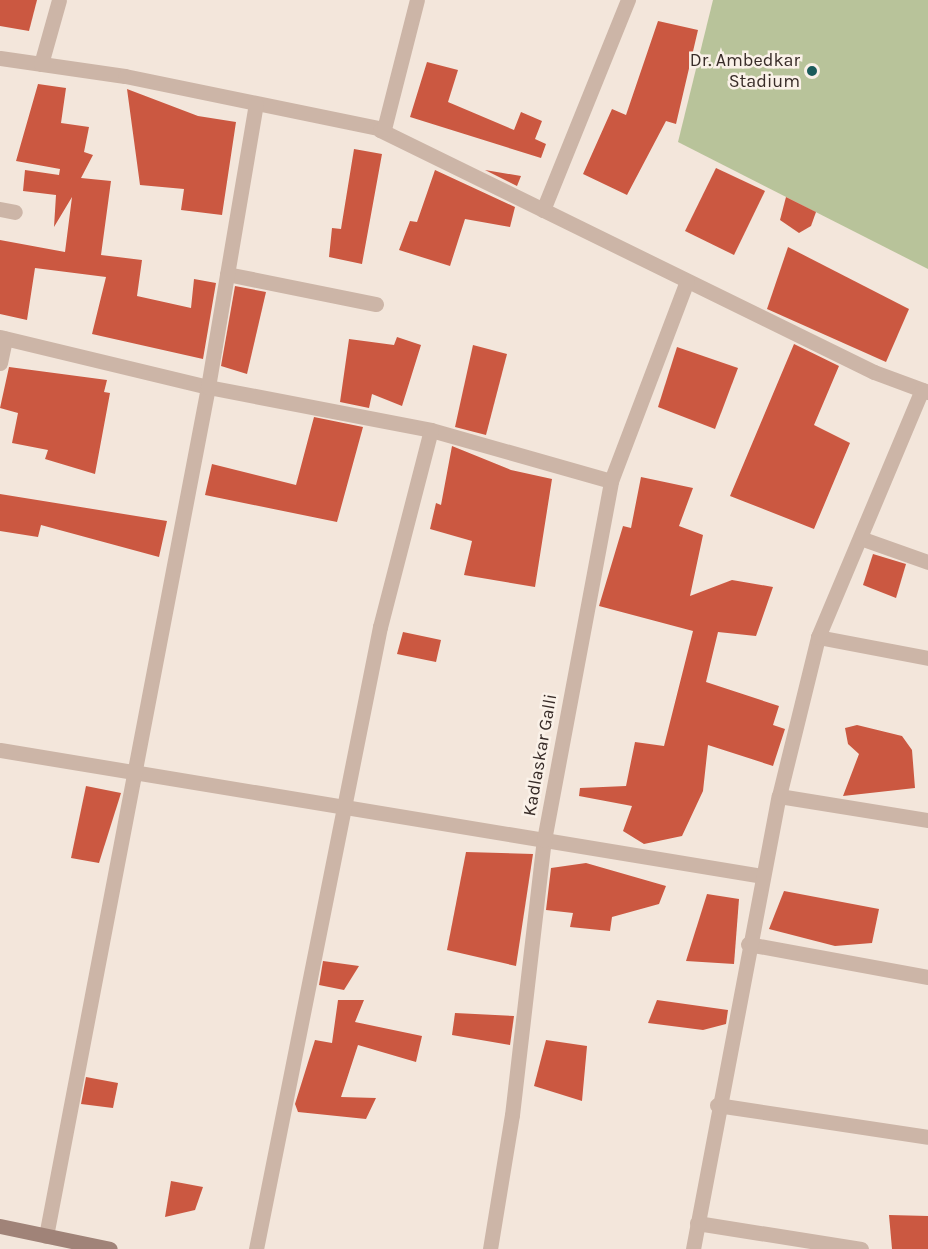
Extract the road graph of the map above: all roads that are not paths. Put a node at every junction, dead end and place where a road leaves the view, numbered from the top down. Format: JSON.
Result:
{"nodes":[{"id":1,"x":59,"y":0,"type":"edge"},
{"id":2,"x":417,"y":0,"type":"edge"},
{"id":3,"x":628,"y":0,"type":"edge"},
{"id":4,"x":0,"y":58,"type":"edge"},
{"id":5,"x":41,"y":64,"type":"junction"},
{"id":6,"x":256,"y":104,"type":"junction"},
{"id":7,"x":384,"y":129,"type":"junction"},
{"id":8,"x":543,"y":210,"type":"junction"},
{"id":9,"x":227,"y":274,"type":"junction"},
{"id":10,"x":687,"y":281,"type":"junction"},
{"id":11,"x":376,"y":304,"type":"dead end"},
{"id":12,"x":3,"y":338,"type":"edge"},
{"id":13,"x":0,"y":363,"type":"edge"},
{"id":14,"x":208,"y":387,"type":"junction"},
{"id":15,"x":925,"y":391,"type":"edge"},
{"id":16,"x":431,"y":430,"type":"junction"},
{"id":17,"x":611,"y":481,"type":"junction"},
{"id":18,"x":862,"y":539,"type":"junction"},
{"id":19,"x":928,"y":561,"type":"edge"},
{"id":20,"x":818,"y":637,"type":"junction"},
{"id":21,"x":928,"y":658,"type":"edge"},
{"id":22,"x":0,"y":750,"type":"edge"},
{"id":23,"x":135,"y":774,"type":"junction"},
{"id":24,"x":779,"y":796,"type":"junction"},
{"id":25,"x":347,"y":808,"type":"junction"},
{"id":26,"x":928,"y":820,"type":"edge"},
{"id":27,"x":544,"y":840,"type":"junction"},
{"id":28,"x":762,"y":876,"type":"junction"},
{"id":29,"x":748,"y":944,"type":"junction"},
{"id":30,"x":928,"y":977,"type":"edge"},
{"id":31,"x":717,"y":1105,"type":"junction"},
{"id":32,"x":928,"y":1137,"type":"edge"},
{"id":33,"x":697,"y":1223,"type":"junction"},
{"id":34,"x":0,"y":1226,"type":"edge"},
{"id":35,"x":46,"y":1236,"type":"junction"},
{"id":36,"x":111,"y":1249,"type":"edge"},
{"id":37,"x":256,"y":1249,"type":"edge"},
{"id":38,"x":490,"y":1249,"type":"edge"},
{"id":39,"x":693,"y":1249,"type":"edge"},
{"id":40,"x":861,"y":1249,"type":"edge"}],
"edges":[{"from":1,"to":5,"type":"street"},
{"from":2,"to":7,"type":"street"},
{"from":3,"to":8,"type":"street"},
{"from":4,"to":5,"type":"street"},
{"from":5,"to":6,"type":"street"},
{"from":6,"to":7,"type":"street"},
{"from":6,"to":9,"type":"street"},
{"from":7,"to":8,"type":"street"},
{"from":8,"to":10,"type":"street"},
{"from":9,"to":11,"type":"street"},
{"from":9,"to":14,"type":"street"},
{"from":10,"to":15,"type":"street"},
{"from":10,"to":17,"type":"street","name":"Kadlaskar Galli"},
{"from":12,"to":13,"type":"street"},
{"from":12,"to":14,"type":"street"},
{"from":14,"to":16,"type":"street"},
{"from":14,"to":23,"type":"street"},
{"from":15,"to":18,"type":"street"},
{"from":16,"to":17,"type":"street"},
{"from":16,"to":25,"type":"street"},
{"from":17,"to":27,"type":"street","name":"Kadlaskar Galli"},
{"from":18,"to":19,"type":"street"},
{"from":18,"to":20,"type":"street"},
{"from":20,"to":21,"type":"street"},
{"from":20,"to":24,"type":"street"},
{"from":22,"to":23,"type":"street"},
{"from":23,"to":25,"type":"street"},
{"from":23,"to":35,"type":"street"},
{"from":24,"to":26,"type":"street"},
{"from":24,"to":28,"type":"street"},
{"from":25,"to":27,"type":"street"},
{"from":25,"to":37,"type":"street"},
{"from":27,"to":28,"type":"street"},
{"from":27,"to":38,"type":"street","name":"Kadlaskar Galli"},
{"from":28,"to":29,"type":"street"},
{"from":29,"to":30,"type":"street"},
{"from":29,"to":31,"type":"street"},
{"from":31,"to":32,"type":"street"},
{"from":31,"to":33,"type":"street"},
{"from":33,"to":39,"type":"street"},
{"from":33,"to":40,"type":"street"},
{"from":34,"to":35,"type":"street"},
{"from":35,"to":36,"type":"street"}]}
